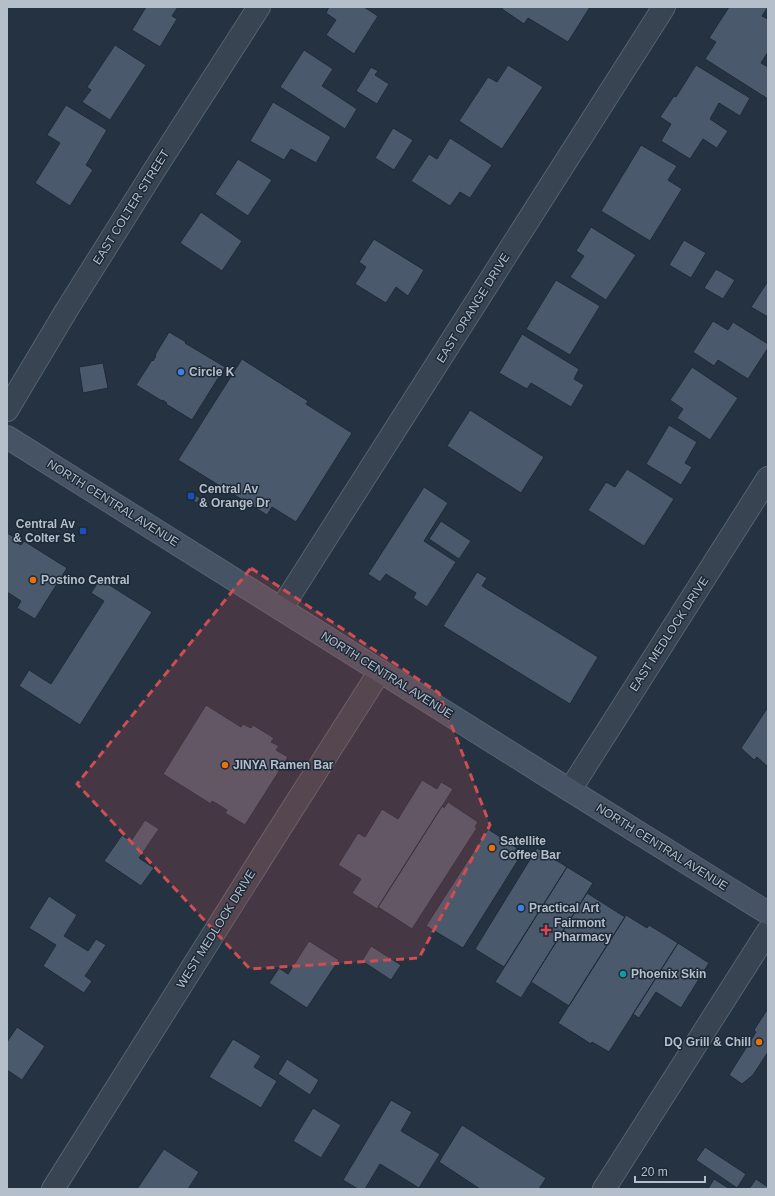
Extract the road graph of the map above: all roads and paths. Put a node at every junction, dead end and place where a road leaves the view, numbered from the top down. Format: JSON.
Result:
{"nodes":[{"id":1,"x":259,"y":7,"type":"edge"},
{"id":2,"x":664,"y":7,"type":"edge"},
{"id":3,"x":7,"y":410,"type":"edge"},
{"id":4,"x":7,"y":436,"type":"edge"},
{"id":5,"x":768,"y":478,"type":"edge"},
{"id":6,"x":281,"y":609,"type":"junction"},
{"id":7,"x":380,"y":671,"type":"junction"},
{"id":8,"x":570,"y":790,"type":"junction"},
{"id":9,"x":768,"y":913,"type":"edge"},
{"id":10,"x":768,"y":931,"type":"edge"},
{"id":11,"x":53,"y":1189,"type":"edge"},
{"id":12,"x":604,"y":1189,"type":"edge"}],
"edges":[{"from":1,"to":3,"type":"street","name":"EAST COLTER STREET"},
{"from":2,"to":6,"type":"street","name":"EAST ORANGE DRIVE"},
{"from":4,"to":6,"type":"main road","name":"NORTH CENTRAL AVENUE"},
{"from":5,"to":8,"type":"street","name":"EAST MEDLOCK DRIVE"},
{"from":6,"to":7,"type":"main road","name":"NORTH CENTRAL AVENUE"},
{"from":7,"to":8,"type":"main road","name":"NORTH CENTRAL AVENUE"},
{"from":7,"to":11,"type":"street","name":"WEST MEDLOCK DRIVE"},
{"from":8,"to":9,"type":"main road","name":"NORTH CENTRAL AVENUE"},
{"from":10,"to":12,"type":"street"}]}
